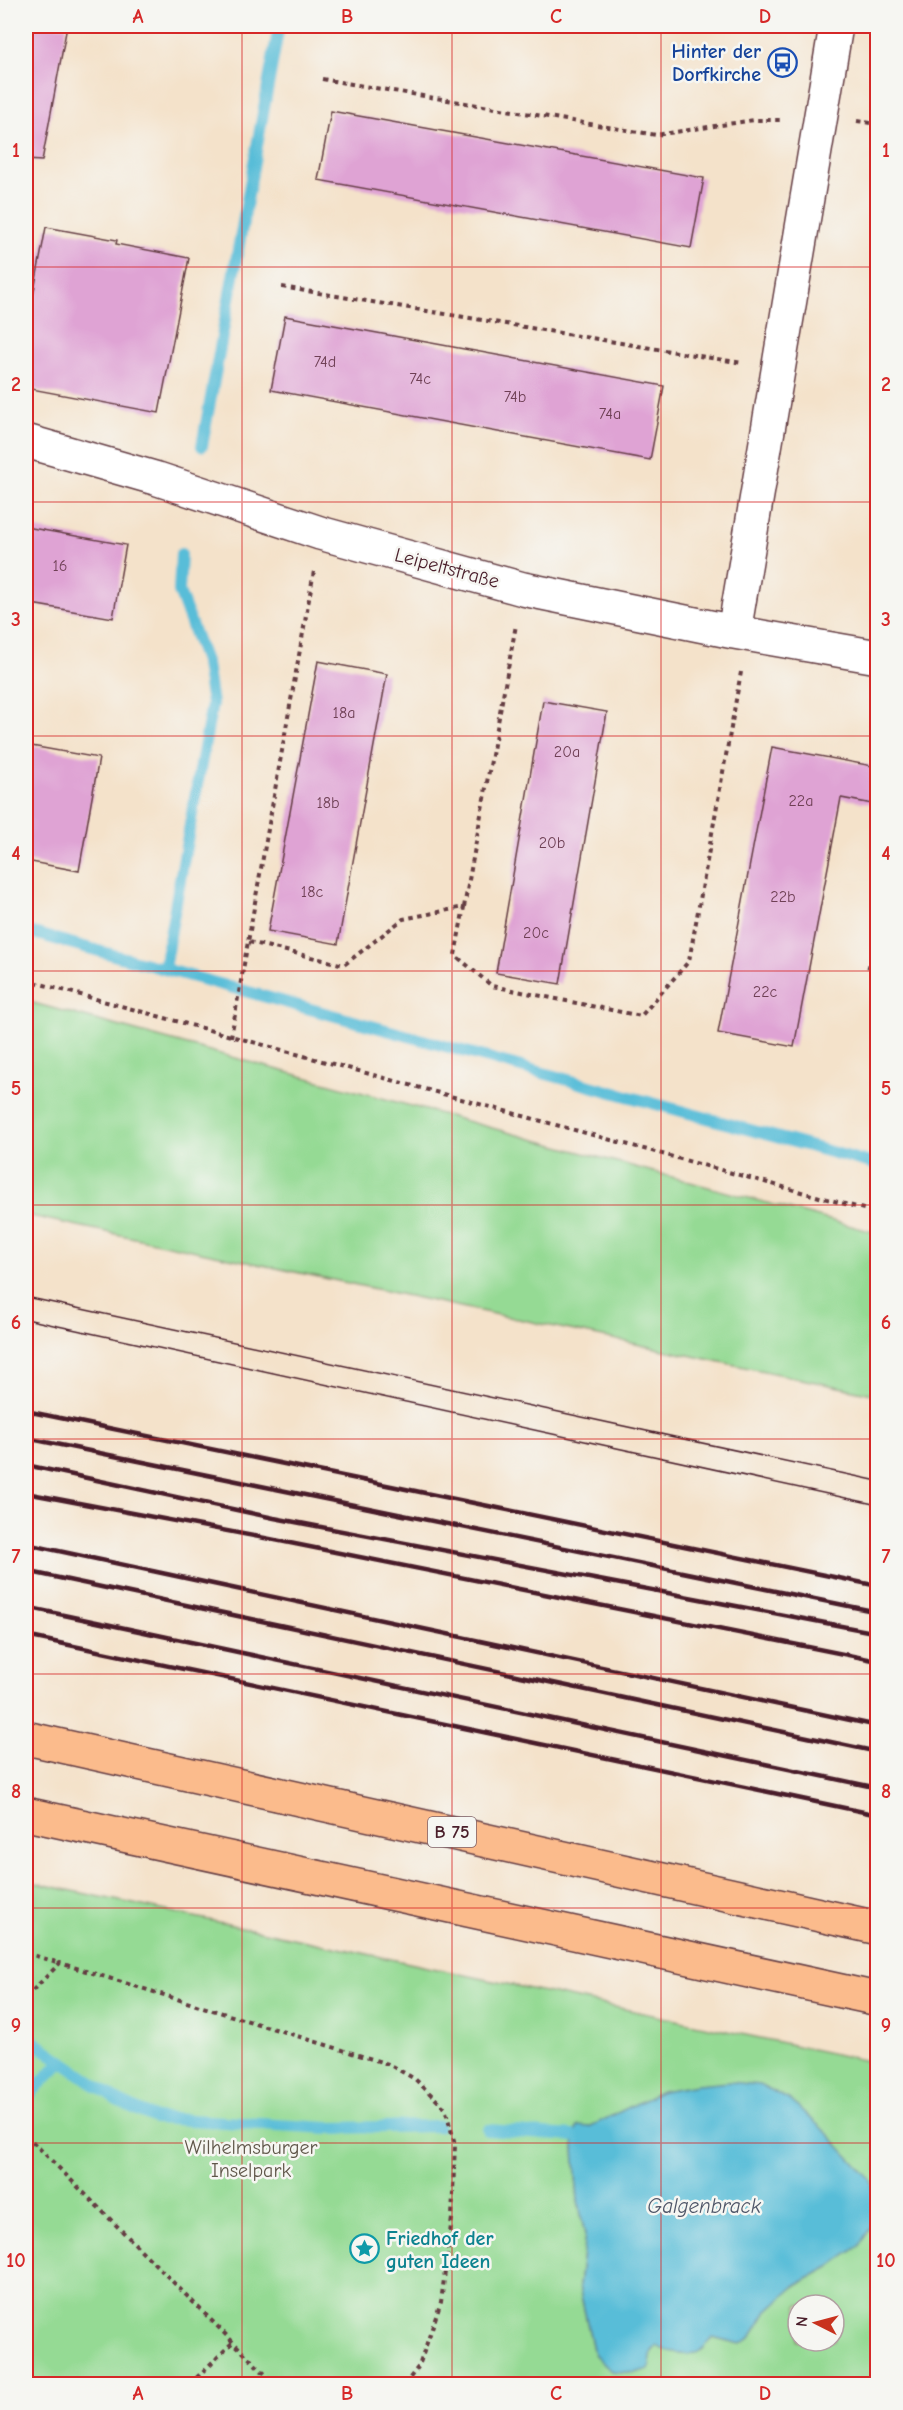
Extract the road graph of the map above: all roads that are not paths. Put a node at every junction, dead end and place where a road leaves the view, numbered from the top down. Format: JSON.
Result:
{"nodes":[{"id":1,"x":836,"y":26,"type":"edge"},
{"id":2,"x":26,"y":441,"type":"edge"},
{"id":3,"x":734,"y":632,"type":"junction"},
{"id":4,"x":878,"y":657,"type":"edge"},
{"id":5,"x":26,"y":1738,"type":"edge"},
{"id":6,"x":26,"y":1814,"type":"edge"},
{"id":7,"x":878,"y":1928,"type":"edge"},
{"id":8,"x":878,"y":1999,"type":"edge"}],
"edges":[{"from":1,"to":3,"type":"street"},
{"from":2,"to":3,"type":"street","name":"Leipeltstraße"},
{"from":3,"to":4,"type":"street","name":"Leipeltstraße"},
{"from":5,"to":7,"type":"highway","number":"B 75"},
{"from":6,"to":8,"type":"highway"}]}
